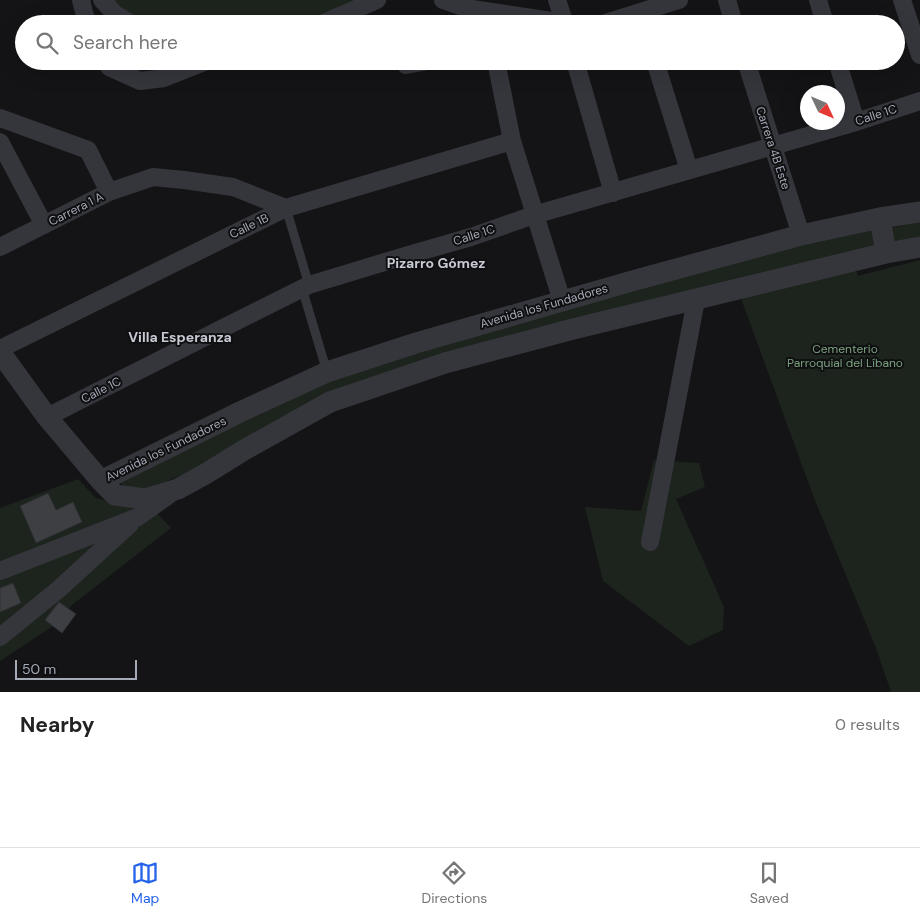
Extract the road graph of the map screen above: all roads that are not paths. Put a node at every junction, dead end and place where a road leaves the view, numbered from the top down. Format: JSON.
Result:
{"nodes":[{"id":1,"x":82,"y":0,"type":"edge"},
{"id":2,"x":102,"y":0,"type":"edge"},
{"id":3,"x":377,"y":0,"type":"edge"},
{"id":4,"x":443,"y":0,"type":"edge"},
{"id":5,"x":557,"y":0,"type":"edge"},
{"id":6,"x":679,"y":0,"type":"edge"},
{"id":7,"x":727,"y":0,"type":"edge"},
{"id":8,"x":818,"y":0,"type":"edge"},
{"id":9,"x":902,"y":0,"type":"edge"},
{"id":10,"x":640,"y":12,"type":"edge"},
{"id":11,"x":85,"y":15,"type":"edge"},
{"id":12,"x":117,"y":15,"type":"edge"},
{"id":13,"x":342,"y":15,"type":"edge"},
{"id":14,"x":512,"y":15,"type":"edge"},
{"id":15,"x":562,"y":15,"type":"edge"},
{"id":16,"x":731,"y":15,"type":"edge"},
{"id":17,"x":822,"y":15,"type":"edge"},
{"id":18,"x":920,"y":55,"type":"edge"},
{"id":19,"x":116,"y":70,"type":"edge"},
{"id":20,"x":184,"y":70,"type":"edge"},
{"id":21,"x":498,"y":70,"type":"edge"},
{"id":22,"x":579,"y":70,"type":"edge"},
{"id":23,"x":658,"y":70,"type":"edge"},
{"id":24,"x":749,"y":70,"type":"edge"},
{"id":25,"x":840,"y":70,"type":"edge"},
{"id":26,"x":920,"y":101,"type":"edge"},
{"id":27,"x":0,"y":118,"type":"edge"},
{"id":28,"x":856,"y":122,"type":"junction"},
{"id":29,"x":512,"y":141,"type":"junction"},
{"id":30,"x":0,"y":142,"type":"edge"},
{"id":31,"x":772,"y":146,"type":"junction"},
{"id":32,"x":689,"y":170,"type":"junction"},
{"id":33,"x":109,"y":192,"type":"junction"},
{"id":34,"x":613,"y":193,"type":"junction"},
{"id":35,"x":286,"y":208,"type":"junction"},
{"id":36,"x":920,"y":212,"type":"edge"},
{"id":37,"x":534,"y":215,"type":"junction"},
{"id":38,"x":880,"y":218,"type":"junction"},
{"id":39,"x":44,"y":225,"type":"junction"},
{"id":40,"x":801,"y":235,"type":"junction"},
{"id":41,"x":0,"y":246,"type":"edge"},
{"id":42,"x":920,"y":246,"type":"edge"},
{"id":43,"x":886,"y":253,"type":"junction"},
{"id":44,"x":306,"y":287,"type":"junction"},
{"id":45,"x":696,"y":300,"type":"junction"},
{"id":46,"x":562,"y":301,"type":"junction"},
{"id":47,"x":0,"y":350,"type":"edge"},
{"id":48,"x":327,"y":372,"type":"junction"},
{"id":49,"x":47,"y":418,"type":"junction"},
{"id":50,"x":101,"y":481,"type":"junction"},
{"id":51,"x":178,"y":489,"type":"junction"},
{"id":52,"x":138,"y":516,"type":"junction"},
{"id":53,"x":650,"y":542,"type":"dead end"},
{"id":54,"x":0,"y":571,"type":"edge"},
{"id":55,"x":0,"y":637,"type":"edge"}],
"edges":[{"from":1,"to":11,"type":"street"},
{"from":2,"to":12,"type":"street"},
{"from":3,"to":13,"type":"street"},
{"from":4,"to":14,"type":"street"},
{"from":5,"to":15,"type":"street"},
{"from":6,"to":10,"type":"street"},
{"from":7,"to":16,"type":"street"},
{"from":8,"to":17,"type":"street"},
{"from":9,"to":18,"type":"street"},
{"from":19,"to":20,"type":"street"},
{"from":21,"to":29,"type":"street"},
{"from":22,"to":34,"type":"street"},
{"from":23,"to":32,"type":"street"},
{"from":24,"to":31,"type":"street","name":"Carrera 4B Este"},
{"from":25,"to":28,"type":"street"},
{"from":26,"to":28,"type":"street","name":"Calle 1C"},
{"from":27,"to":33,"type":"street"},
{"from":28,"to":31,"type":"street","name":"Calle 1C"},
{"from":29,"to":35,"type":"street","name":"Calle 1B"},
{"from":29,"to":37,"type":"street"},
{"from":30,"to":39,"type":"street"},
{"from":31,"to":32,"type":"street","name":"Calle 1C"},
{"from":31,"to":40,"type":"street","name":"Carrera 4B Este"},
{"from":32,"to":34,"type":"street","name":"Calle 1C"},
{"from":33,"to":35,"type":"street","name":"Carrera 1 A"},
{"from":33,"to":39,"type":"street","name":"Carrera 1 A"},
{"from":34,"to":37,"type":"street","name":"Calle 1C"},
{"from":35,"to":44,"type":"lane"},
{"from":35,"to":47,"type":"street","name":"Calle 1B"},
{"from":36,"to":38,"type":"street","name":"Avenida los Fundadores"},
{"from":37,"to":44,"type":"street","name":"Calle 1C"},
{"from":37,"to":46,"type":"street"},
{"from":38,"to":40,"type":"street","name":"Avenida los Fundadores"},
{"from":38,"to":43,"type":"street"},
{"from":39,"to":41,"type":"street","name":"Carrera 1 A"},
{"from":40,"to":46,"type":"street","name":"Avenida los Fundadores"},
{"from":42,"to":43,"type":"street","name":"Avenida los Fundadores"},
{"from":43,"to":45,"type":"street","name":"Avenida los Fundadores"},
{"from":44,"to":48,"type":"lane"},
{"from":44,"to":49,"type":"street","name":"Calle 1C"},
{"from":45,"to":51,"type":"street","name":"Avenida los Fundadores"},
{"from":45,"to":53,"type":"street"},
{"from":46,"to":48,"type":"street","name":"Avenida los Fundadores"},
{"from":47,"to":49,"type":"street"},
{"from":48,"to":50,"type":"street","name":"Avenida los Fundadores"},
{"from":49,"to":50,"type":"street"},
{"from":50,"to":51,"type":"street","name":"Avenida los Fundadores"},
{"from":51,"to":52,"type":"street"},
{"from":52,"to":54,"type":"street"},
{"from":52,"to":55,"type":"street"}]}
